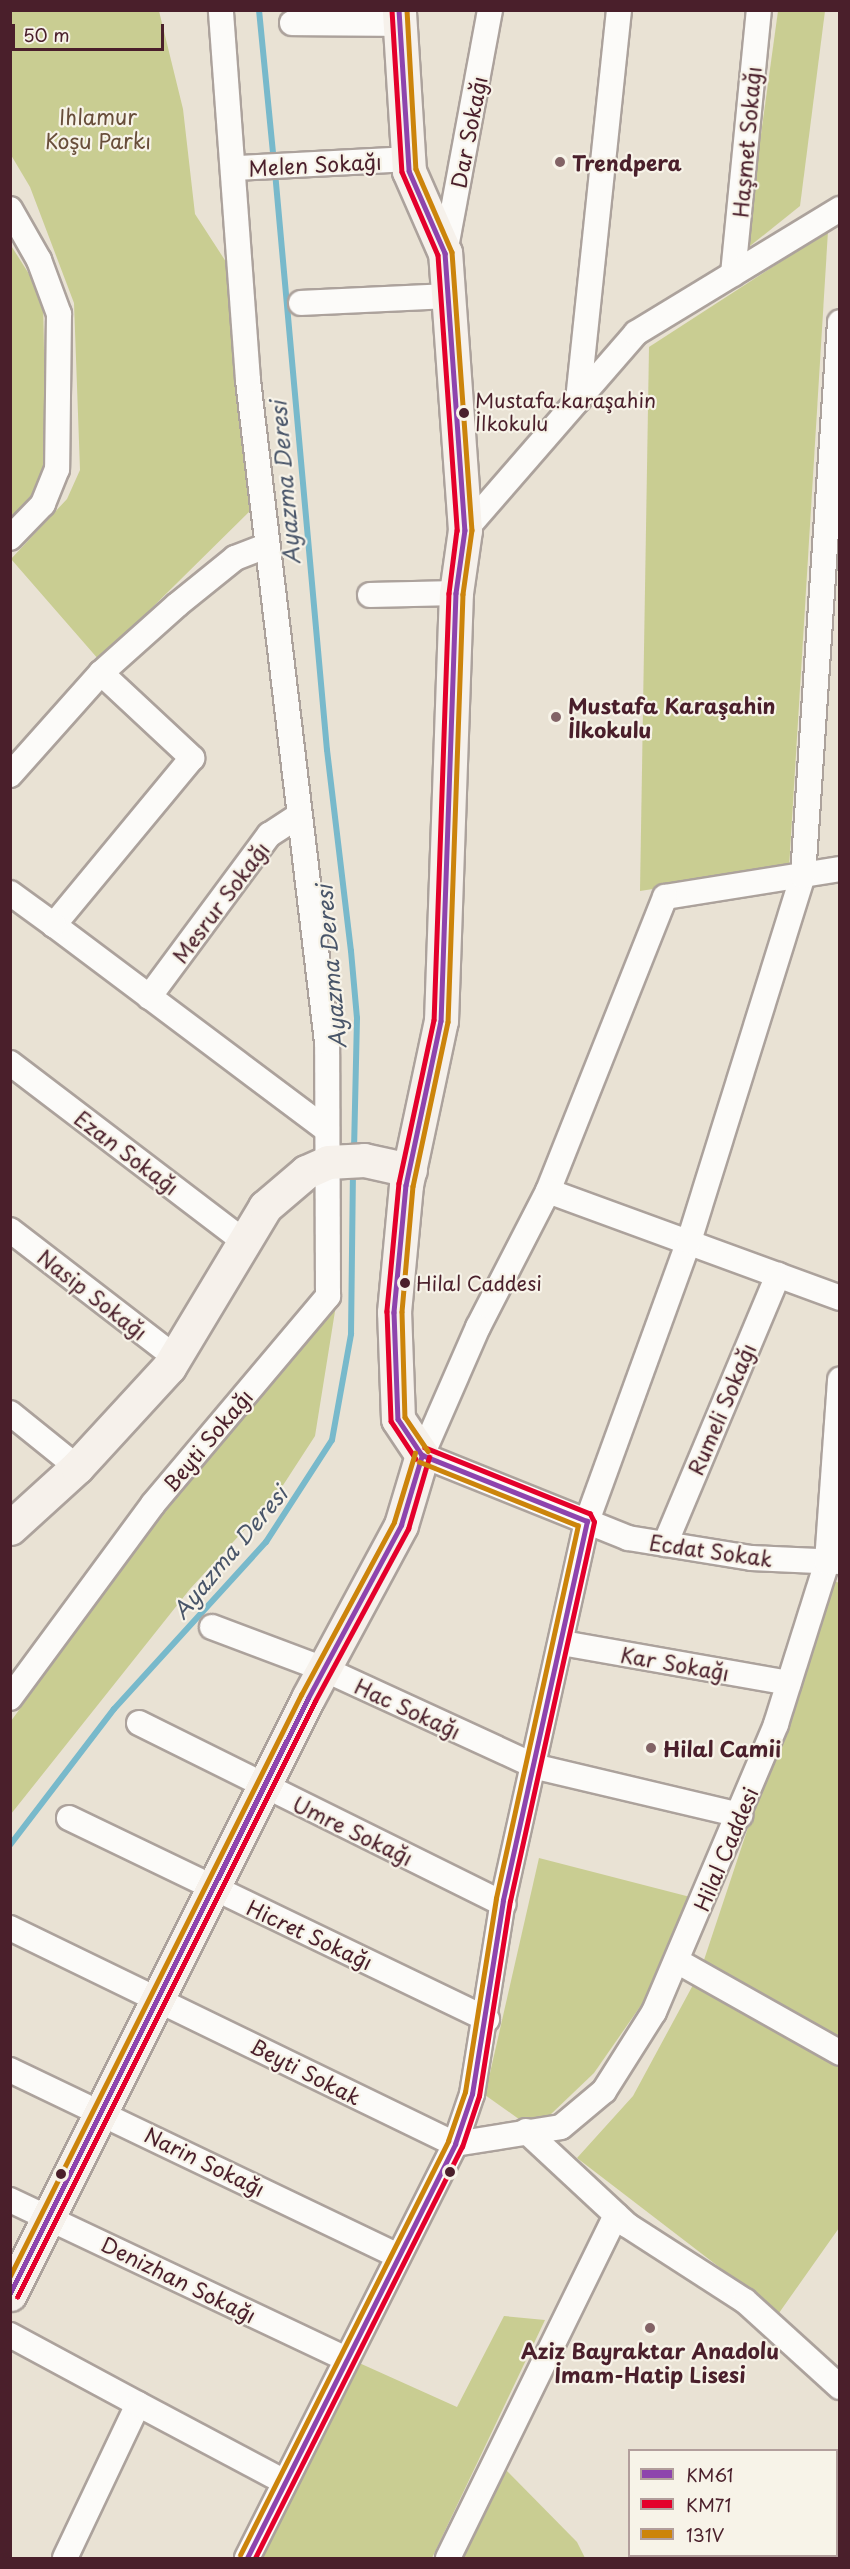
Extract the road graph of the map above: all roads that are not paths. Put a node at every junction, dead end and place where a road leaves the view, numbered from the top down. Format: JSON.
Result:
{"nodes":[{"id":1,"x":221,"y":10,"type":"edge"},
{"id":2,"x":490,"y":10,"type":"edge"},
{"id":3,"x":619,"y":10,"type":"edge"},
{"id":4,"x":759,"y":10,"type":"edge"},
{"id":5,"x":399,"y":17,"type":"edge"},
{"id":6,"x":292,"y":23,"type":"dead end"},
{"id":7,"x":408,"y":159,"type":"junction"},
{"id":8,"x":249,"y":167,"type":"junction"},
{"id":9,"x":10,"y":208,"type":"edge"},
{"id":10,"x":840,"y":209,"type":"edge"},
{"id":11,"x":445,"y":253,"type":"junction"},
{"id":12,"x":733,"y":274,"type":"junction"},
{"id":13,"x":448,"y":296,"type":"junction"},
{"id":14,"x":301,"y":303,"type":"dead end"},
{"id":15,"x":840,"y":322,"type":"edge"},
{"id":16,"x":578,"y":400,"type":"junction"},
{"id":17,"x":465,"y":530,"type":"junction"},
{"id":18,"x":10,"y":538,"type":"edge"},
{"id":19,"x":267,"y":546,"type":"junction"},
{"id":20,"x":456,"y":593,"type":"junction"},
{"id":21,"x":370,"y":595,"type":"dead end"},
{"id":22,"x":101,"y":673,"type":"junction"},
{"id":23,"x":10,"y":775,"type":"edge"},
{"id":24,"x":298,"y":816,"type":"junction"},
{"id":25,"x":840,"y":869,"type":"edge"},
{"id":26,"x":803,"y":876,"type":"junction"},
{"id":27,"x":10,"y":893,"type":"edge"},
{"id":28,"x":54,"y":926,"type":"junction"},
{"id":29,"x":149,"y":997,"type":"junction"},
{"id":30,"x":10,"y":1063,"type":"edge"},
{"id":31,"x":326,"y":1129,"type":"junction"},
{"id":32,"x":344,"y":1161,"type":"junction"},
{"id":33,"x":410,"y":1170,"type":"junction"},
{"id":34,"x":548,"y":1191,"type":"junction"},
{"id":35,"x":10,"y":1230,"type":"edge"},
{"id":36,"x":244,"y":1241,"type":"junction"},
{"id":37,"x":689,"y":1241,"type":"junction"},
{"id":38,"x":778,"y":1275,"type":"junction"},
{"id":39,"x":840,"y":1298,"type":"edge"},
{"id":40,"x":175,"y":1357,"type":"junction"},
{"id":41,"x":840,"y":1379,"type":"edge"},
{"id":42,"x":10,"y":1413,"type":"edge"},
{"id":43,"x":839,"y":1438,"type":"edge"},
{"id":44,"x":422,"y":1455,"type":"junction"},
{"id":45,"x":77,"y":1467,"type":"junction"},
{"id":46,"x":587,"y":1521,"type":"junction"},
{"id":47,"x":10,"y":1528,"type":"edge"},
{"id":48,"x":665,"y":1544,"type":"junction"},
{"id":49,"x":833,"y":1562,"type":"edge"},
{"id":50,"x":212,"y":1627,"type":"dead end"},
{"id":51,"x":562,"y":1642,"type":"junction"},
{"id":52,"x":324,"y":1669,"type":"junction"},
{"id":53,"x":788,"y":1683,"type":"junction"},
{"id":54,"x":10,"y":1698,"type":"edge"},
{"id":55,"x":139,"y":1723,"type":"dead end"},
{"id":56,"x":537,"y":1767,"type":"junction"},
{"id":57,"x":264,"y":1786,"type":"junction"},
{"id":58,"x":740,"y":1815,"type":"junction"},
{"id":59,"x":69,"y":1818,"type":"dead end"},
{"id":60,"x":213,"y":1888,"type":"junction"},
{"id":61,"x":503,"y":1904,"type":"junction"},
{"id":62,"x":10,"y":1928,"type":"edge"},
{"id":63,"x":677,"y":1961,"type":"junction"},
{"id":64,"x":159,"y":1996,"type":"junction"},
{"id":65,"x":487,"y":2019,"type":"junction"},
{"id":66,"x":840,"y":2053,"type":"edge"},
{"id":67,"x":10,"y":2070,"type":"edge"},
{"id":68,"x":102,"y":2110,"type":"junction"},
{"id":69,"x":526,"y":2131,"type":"junction"},
{"id":70,"x":454,"y":2144,"type":"junction"},
{"id":71,"x":10,"y":2200,"type":"edge"},
{"id":72,"x":616,"y":2215,"type":"junction"},
{"id":73,"x":49,"y":2217,"type":"junction"},
{"id":74,"x":398,"y":2256,"type":"junction"},
{"id":75,"x":10,"y":2294,"type":"edge"},
{"id":76,"x":10,"y":2335,"type":"edge"},
{"id":77,"x":346,"y":2359,"type":"junction"},
{"id":78,"x":840,"y":2387,"type":"edge"},
{"id":79,"x":138,"y":2404,"type":"junction"},
{"id":80,"x":283,"y":2481,"type":"junction"},
{"id":81,"x":65,"y":2559,"type":"edge"},
{"id":82,"x":247,"y":2559,"type":"edge"},
{"id":83,"x":448,"y":2559,"type":"edge"}],
"edges":[{"from":1,"to":8,"type":"street","name":"Melen Sokağı"},
{"from":2,"to":11,"type":"street","name":"Dar Sokağı"},
{"from":3,"to":16,"type":"street"},
{"from":4,"to":12,"type":"street","name":"Haşmet Sokağı"},
{"from":5,"to":6,"type":"street"},
{"from":5,"to":7,"type":"street"},
{"from":7,"to":8,"type":"street","name":"Melen Sokağı"},
{"from":7,"to":11,"type":"street"},
{"from":8,"to":19,"type":"street","name":"Beyti Sokağı"},
{"from":9,"to":18,"type":"street"},
{"from":10,"to":12,"type":"street"},
{"from":11,"to":13,"type":"street"},
{"from":12,"to":16,"type":"street"},
{"from":13,"to":14,"type":"street"},
{"from":13,"to":17,"type":"street"},
{"from":15,"to":26,"type":"street"},
{"from":16,"to":17,"type":"street"},
{"from":17,"to":20,"type":"street"},
{"from":19,"to":22,"type":"street"},
{"from":19,"to":24,"type":"street","name":"Beyti Sokağı"},
{"from":20,"to":21,"type":"street"},
{"from":20,"to":33,"type":"street"},
{"from":22,"to":23,"type":"street"},
{"from":22,"to":28,"type":"street"},
{"from":24,"to":29,"type":"street","name":"Mesrur Sokağı"},
{"from":24,"to":31,"type":"street","name":"Beyti Sokağı"},
{"from":25,"to":26,"type":"street"},
{"from":26,"to":34,"type":"street"},
{"from":26,"to":37,"type":"street"},
{"from":27,"to":28,"type":"street"},
{"from":28,"to":29,"type":"street"},
{"from":29,"to":31,"type":"street"},
{"from":30,"to":36,"type":"street","name":"Ezan Sokağı"},
{"from":31,"to":32,"type":"street","name":"Beyti Sokağı"},
{"from":32,"to":33,"type":"street"},
{"from":32,"to":36,"type":"street"},
{"from":32,"to":54,"type":"street","name":"Beyti Sokağı"},
{"from":33,"to":44,"type":"street"},
{"from":34,"to":37,"type":"street"},
{"from":34,"to":44,"type":"street"},
{"from":35,"to":40,"type":"street","name":"Nasip Sokağı"},
{"from":36,"to":40,"type":"street"},
{"from":37,"to":38,"type":"street"},
{"from":37,"to":46,"type":"street"},
{"from":38,"to":39,"type":"street"},
{"from":38,"to":48,"type":"street","name":"Rumeli Sokağı"},
{"from":40,"to":45,"type":"street"},
{"from":41,"to":43,"type":"street","name":"Hilal Caddesi"},
{"from":42,"to":45,"type":"street"},
{"from":43,"to":49,"type":"street","name":"Hilal Caddesi"},
{"from":44,"to":46,"type":"street","name":"Ecdat Sokak"},
{"from":44,"to":52,"type":"street"},
{"from":45,"to":47,"type":"street"},
{"from":46,"to":48,"type":"street","name":"Ecdat Sokak"},
{"from":46,"to":51,"type":"street"},
{"from":48,"to":49,"type":"street","name":"Ecdat Sokak"},
{"from":49,"to":53,"type":"street","name":"Hilal Caddesi"},
{"from":50,"to":52,"type":"street","name":"Hac Sokağı"},
{"from":51,"to":53,"type":"street","name":"Kar Sokağı"},
{"from":51,"to":56,"type":"street"},
{"from":52,"to":56,"type":"street","name":"Hac Sokağı"},
{"from":52,"to":57,"type":"street"},
{"from":53,"to":58,"type":"street","name":"Hilal Caddesi"},
{"from":55,"to":57,"type":"street","name":"Umre Sokağı"},
{"from":56,"to":58,"type":"street","name":"Hac Sokağı"},
{"from":56,"to":61,"type":"street"},
{"from":57,"to":60,"type":"street"},
{"from":57,"to":61,"type":"street","name":"Umre Sokağı"},
{"from":58,"to":63,"type":"street","name":"Hilal Caddesi"},
{"from":59,"to":60,"type":"street","name":"Hicret Sokağı"},
{"from":60,"to":64,"type":"street"},
{"from":60,"to":65,"type":"street","name":"Hicret Sokağı"},
{"from":61,"to":65,"type":"street"},
{"from":62,"to":64,"type":"street","name":"Beyti Sokak"},
{"from":63,"to":66,"type":"street"},
{"from":63,"to":69,"type":"street","name":"Hilal Caddesi"},
{"from":64,"to":68,"type":"street"},
{"from":64,"to":70,"type":"street","name":"Beyti Sokak"},
{"from":65,"to":70,"type":"street"},
{"from":67,"to":68,"type":"street","name":"Narin Sokağı"},
{"from":68,"to":73,"type":"street"},
{"from":68,"to":74,"type":"street","name":"Narin Sokağı"},
{"from":69,"to":70,"type":"street"},
{"from":69,"to":72,"type":"street"},
{"from":70,"to":74,"type":"street"},
{"from":71,"to":73,"type":"street","name":"Denizhan Sokağı"},
{"from":72,"to":78,"type":"street"},
{"from":72,"to":83,"type":"street"},
{"from":73,"to":75,"type":"street"},
{"from":73,"to":77,"type":"street","name":"Denizhan Sokağı"},
{"from":74,"to":77,"type":"street"},
{"from":76,"to":79,"type":"street"},
{"from":77,"to":80,"type":"street"},
{"from":79,"to":80,"type":"street"},
{"from":79,"to":81,"type":"street"},
{"from":80,"to":82,"type":"street"}]}
